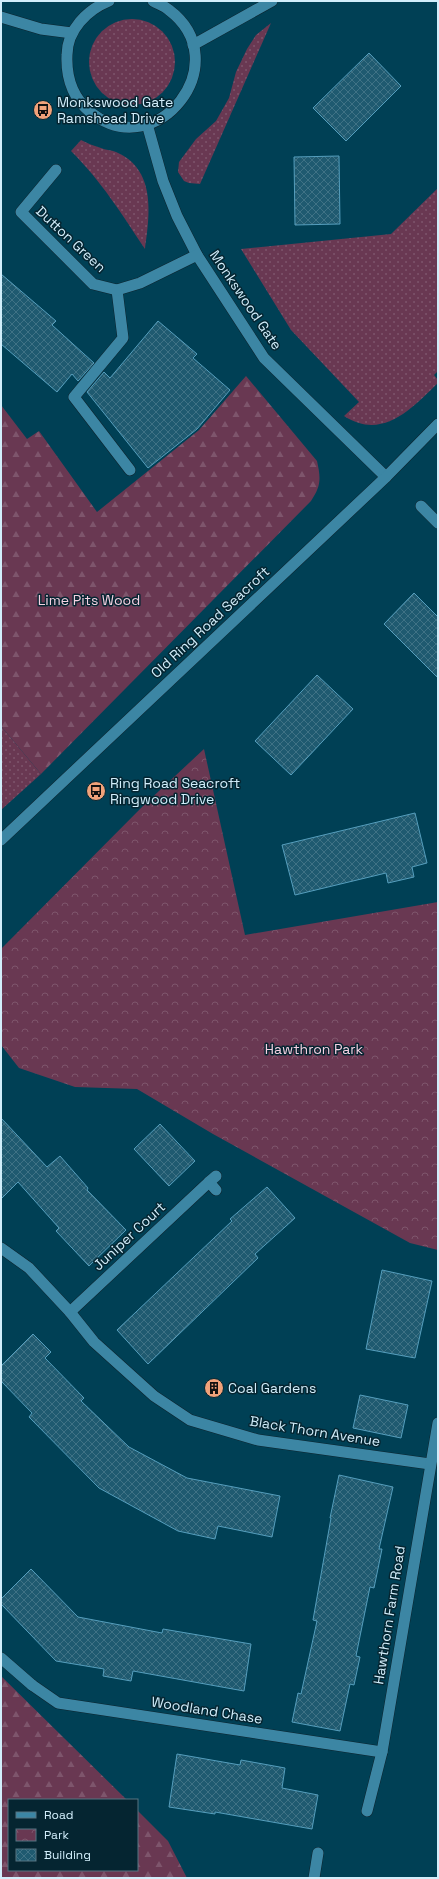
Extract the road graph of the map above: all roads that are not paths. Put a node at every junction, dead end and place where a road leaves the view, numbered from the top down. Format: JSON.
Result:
{"nodes":[{"id":1,"x":109,"y":1,"type":"edge"},
{"id":2,"x":153,"y":1,"type":"edge"},
{"id":3,"x":272,"y":1,"type":"edge"},
{"id":4,"x":1,"y":17,"type":"edge"},
{"id":5,"x":72,"y":33,"type":"junction"},
{"id":6,"x":193,"y":45,"type":"junction"},
{"id":7,"x":147,"y":124,"type":"junction"},
{"id":8,"x":56,"y":170,"type":"dead end"},
{"id":9,"x":198,"y":255,"type":"junction"},
{"id":10,"x":117,"y":290,"type":"junction"},
{"id":11,"x":438,"y":424,"type":"edge"},
{"id":12,"x":130,"y":470,"type":"dead end"},
{"id":13,"x":386,"y":477,"type":"junction"},
{"id":14,"x":421,"y":506,"type":"dead end"},
{"id":15,"x":438,"y":523,"type":"edge"},
{"id":16,"x":1,"y":840,"type":"edge"},
{"id":17,"x":214,"y":1183,"type":"dead end"},
{"id":18,"x":1,"y":1248,"type":"edge"},
{"id":19,"x":70,"y":1312,"type":"junction"},
{"id":20,"x":438,"y":1423,"type":"edge"},
{"id":21,"x":430,"y":1464,"type":"junction"},
{"id":22,"x":1,"y":1658,"type":"edge"},
{"id":23,"x":382,"y":1752,"type":"junction"},
{"id":24,"x":367,"y":1811,"type":"dead end"},
{"id":25,"x":318,"y":1852,"type":"dead end"},
{"id":26,"x":314,"y":1878,"type":"edge"}],
"edges":[{"from":1,"to":5,"type":"street"},
{"from":2,"to":6,"type":"street"},
{"from":3,"to":6,"type":"street"},
{"from":4,"to":5,"type":"street"},
{"from":5,"to":7,"type":"street"},
{"from":6,"to":7,"type":"street"},
{"from":7,"to":9,"type":"street","name":"Monkswood Gate"},
{"from":8,"to":10,"type":"street","name":"Dutton Green"},
{"from":9,"to":10,"type":"street"},
{"from":9,"to":13,"type":"street","name":"Monkswood Gate"},
{"from":10,"to":12,"type":"street"},
{"from":11,"to":13,"type":"street","name":"Old Ring Road Seacroft"},
{"from":13,"to":16,"type":"street","name":"Old Ring Road Seacroft"},
{"from":14,"to":15,"type":"street"},
{"from":17,"to":19,"type":"street","name":"Juniper Court"},
{"from":18,"to":19,"type":"street","name":"Black Thorn Avenue"},
{"from":19,"to":21,"type":"street","name":"Black Thorn Avenue"},
{"from":20,"to":21,"type":"street","name":"Hawthorn Farm Road"},
{"from":21,"to":23,"type":"street","name":"Hawthorn Farm Road"},
{"from":22,"to":23,"type":"street","name":"Woodland Chase"},
{"from":23,"to":24,"type":"street","name":"Hawthorn Farm Road"},
{"from":25,"to":26,"type":"street"}]}
